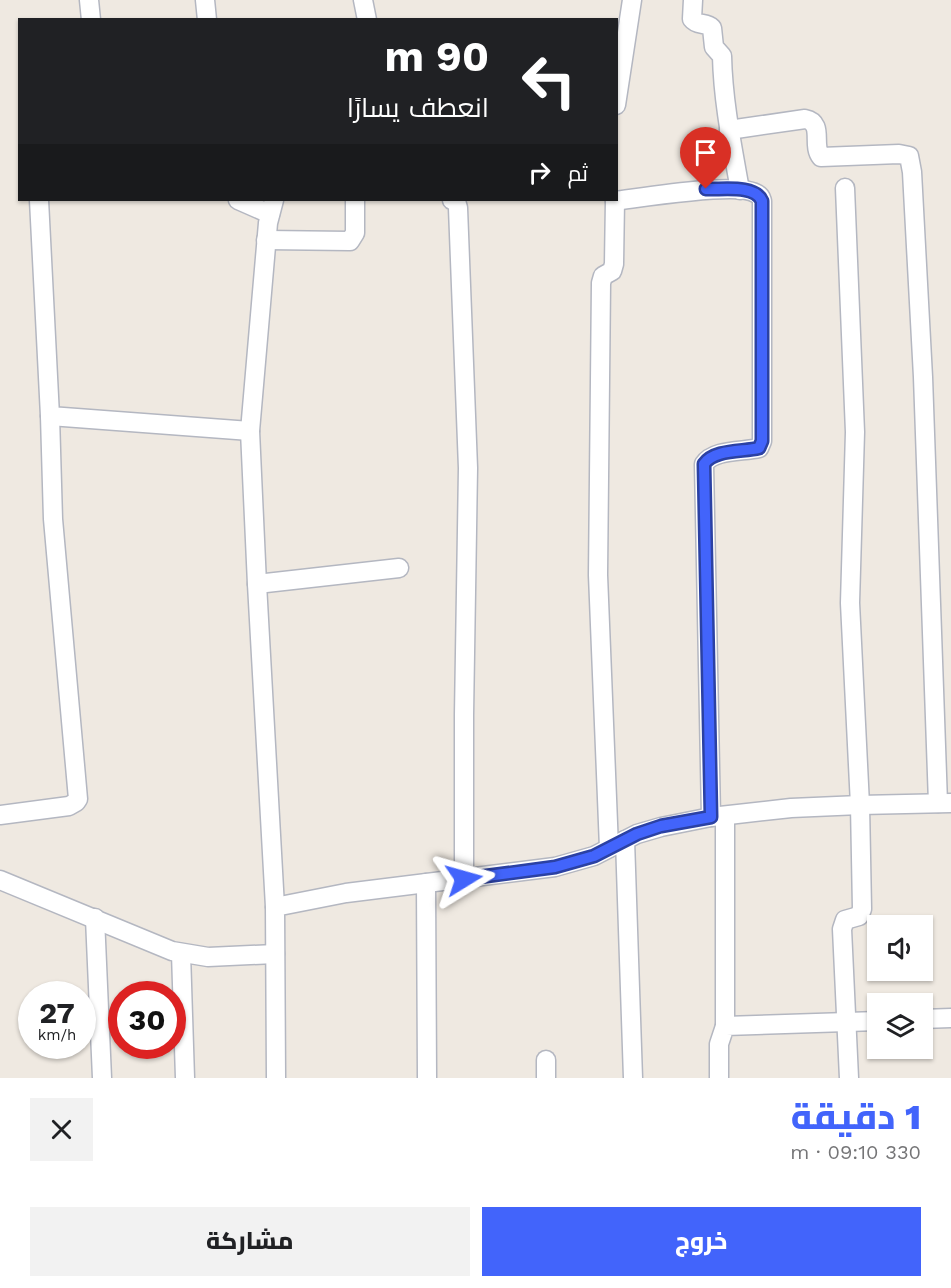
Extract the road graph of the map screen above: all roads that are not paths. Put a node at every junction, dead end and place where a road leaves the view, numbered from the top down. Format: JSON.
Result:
{"nodes":[{"id":1,"x":89,"y":0,"type":"edge"},
{"id":2,"x":205,"y":0,"type":"edge"},
{"id":3,"x":363,"y":0,"type":"edge"},
{"id":4,"x":632,"y":0,"type":"edge"},
{"id":5,"x":693,"y":0,"type":"edge"},
{"id":6,"x":91,"y":18,"type":"edge"},
{"id":7,"x":207,"y":18,"type":"edge"},
{"id":8,"x":367,"y":18,"type":"edge"},
{"id":9,"x":618,"y":92,"type":"edge"},
{"id":10,"x":729,"y":130,"type":"junction"},
{"id":11,"x":845,"y":188,"type":"dead end"},
{"id":12,"x":740,"y":190,"type":"junction"},
{"id":13,"x":618,"y":200,"type":"edge"},
{"id":14,"x":39,"y":201,"type":"edge"},
{"id":15,"x":243,"y":201,"type":"edge"},
{"id":16,"x":355,"y":201,"type":"edge"},
{"id":17,"x":456,"y":201,"type":"edge"},
{"id":18,"x":615,"y":201,"type":"edge"},
{"id":19,"x":272,"y":207,"type":"edge"},
{"id":20,"x":266,"y":240,"type":"junction"},
{"id":21,"x":50,"y":416,"type":"junction"},
{"id":22,"x":250,"y":432,"type":"junction"},
{"id":23,"x":399,"y":568,"type":"dead end"},
{"id":24,"x":257,"y":584,"type":"junction"},
{"id":25,"x":944,"y":803,"type":"edge"},
{"id":26,"x":860,"y":805,"type":"junction"},
{"id":27,"x":0,"y":815,"type":"edge"},
{"id":28,"x":718,"y":817,"type":"junction"},
{"id":29,"x":626,"y":840,"type":"junction"},
{"id":30,"x":609,"y":848,"type":"junction"},
{"id":31,"x":464,"y":879,"type":"junction"},
{"id":32,"x":0,"y":880,"type":"edge"},
{"id":33,"x":426,"y":883,"type":"junction"},
{"id":34,"x":275,"y":907,"type":"junction"},
{"id":35,"x":95,"y":918,"type":"junction"},
{"id":36,"x":181,"y":953,"type":"junction"},
{"id":37,"x":275,"y":954,"type":"junction"},
{"id":38,"x":951,"y":1018,"type":"edge"},
{"id":39,"x":933,"y":1019,"type":"edge"},
{"id":40,"x":867,"y":1021,"type":"edge"},
{"id":41,"x":847,"y":1022,"type":"junction"},
{"id":42,"x":725,"y":1026,"type":"junction"},
{"id":43,"x":546,"y":1060,"type":"dead end"},
{"id":44,"x":427,"y":1077,"type":"edge"},
{"id":45,"x":102,"y":1078,"type":"edge"},
{"id":46,"x":185,"y":1078,"type":"edge"},
{"id":47,"x":276,"y":1078,"type":"edge"},
{"id":48,"x":546,"y":1078,"type":"edge"},
{"id":49,"x":633,"y":1078,"type":"edge"},
{"id":50,"x":719,"y":1078,"type":"edge"},
{"id":51,"x":849,"y":1078,"type":"edge"}],
"edges":[{"from":1,"to":6,"type":"street"},
{"from":2,"to":7,"type":"street"},
{"from":3,"to":8,"type":"street"},
{"from":4,"to":9,"type":"street"},
{"from":5,"to":10,"type":"street"},
{"from":10,"to":12,"type":"street"},
{"from":10,"to":25,"type":"street"},
{"from":11,"to":26,"type":"street"},
{"from":12,"to":13,"type":"street"},
{"from":12,"to":28,"type":"street"},
{"from":14,"to":21,"type":"street"},
{"from":15,"to":19,"type":"street"},
{"from":16,"to":20,"type":"street"},
{"from":17,"to":31,"type":"street"},
{"from":18,"to":30,"type":"street"},
{"from":19,"to":20,"type":"street"},
{"from":20,"to":22,"type":"street"},
{"from":21,"to":22,"type":"street"},
{"from":21,"to":27,"type":"street"},
{"from":22,"to":24,"type":"street"},
{"from":23,"to":24,"type":"street"},
{"from":24,"to":34,"type":"street"},
{"from":25,"to":26,"type":"street"},
{"from":26,"to":28,"type":"street"},
{"from":26,"to":41,"type":"street"},
{"from":28,"to":29,"type":"street"},
{"from":28,"to":42,"type":"street"},
{"from":29,"to":30,"type":"street"},
{"from":29,"to":49,"type":"street"},
{"from":30,"to":31,"type":"street"},
{"from":31,"to":33,"type":"street"},
{"from":32,"to":35,"type":"street"},
{"from":33,"to":34,"type":"street"},
{"from":33,"to":44,"type":"street"},
{"from":34,"to":37,"type":"street"},
{"from":35,"to":36,"type":"street"},
{"from":35,"to":45,"type":"street"},
{"from":36,"to":37,"type":"street"},
{"from":36,"to":46,"type":"street"},
{"from":37,"to":47,"type":"street"},
{"from":38,"to":39,"type":"street"},
{"from":40,"to":41,"type":"street"},
{"from":41,"to":42,"type":"street"},
{"from":41,"to":51,"type":"street"},
{"from":42,"to":50,"type":"street"},
{"from":43,"to":48,"type":"street"}]}
